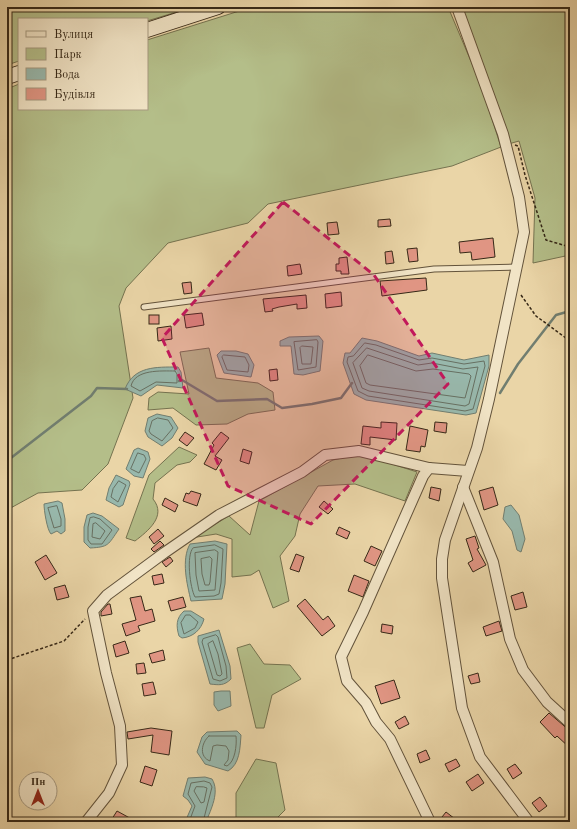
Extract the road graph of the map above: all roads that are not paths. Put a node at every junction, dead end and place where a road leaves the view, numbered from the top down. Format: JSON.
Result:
{"nodes":[{"id":1,"x":218,"y":7,"type":"edge"},
{"id":2,"x":457,"y":7,"type":"edge"},
{"id":3,"x":148,"y":30,"type":"edge"},
{"id":4,"x":18,"y":73,"type":"edge"},
{"id":5,"x":7,"y":77,"type":"edge"},
{"id":6,"x":517,"y":267,"type":"junction"},
{"id":7,"x":144,"y":307,"type":"dead end"},
{"id":8,"x":429,"y":468,"type":"junction"},
{"id":9,"x":468,"y":471,"type":"junction"},
{"id":10,"x":463,"y":487,"type":"junction"},
{"id":11,"x":570,"y":723,"type":"edge"},
{"id":12,"x":86,"y":822,"type":"edge"},
{"id":13,"x":430,"y":822,"type":"edge"},
{"id":14,"x":529,"y":822,"type":"edge"}],
"edges":[{"from":1,"to":3,"type":"street"},
{"from":2,"to":6,"type":"street"},
{"from":4,"to":5,"type":"street"},
{"from":6,"to":7,"type":"lane"},
{"from":6,"to":9,"type":"street"},
{"from":8,"to":9,"type":"street"},
{"from":8,"to":12,"type":"street"},
{"from":8,"to":13,"type":"street"},
{"from":9,"to":10,"type":"street"},
{"from":10,"to":11,"type":"street"},
{"from":10,"to":14,"type":"street"}]}
